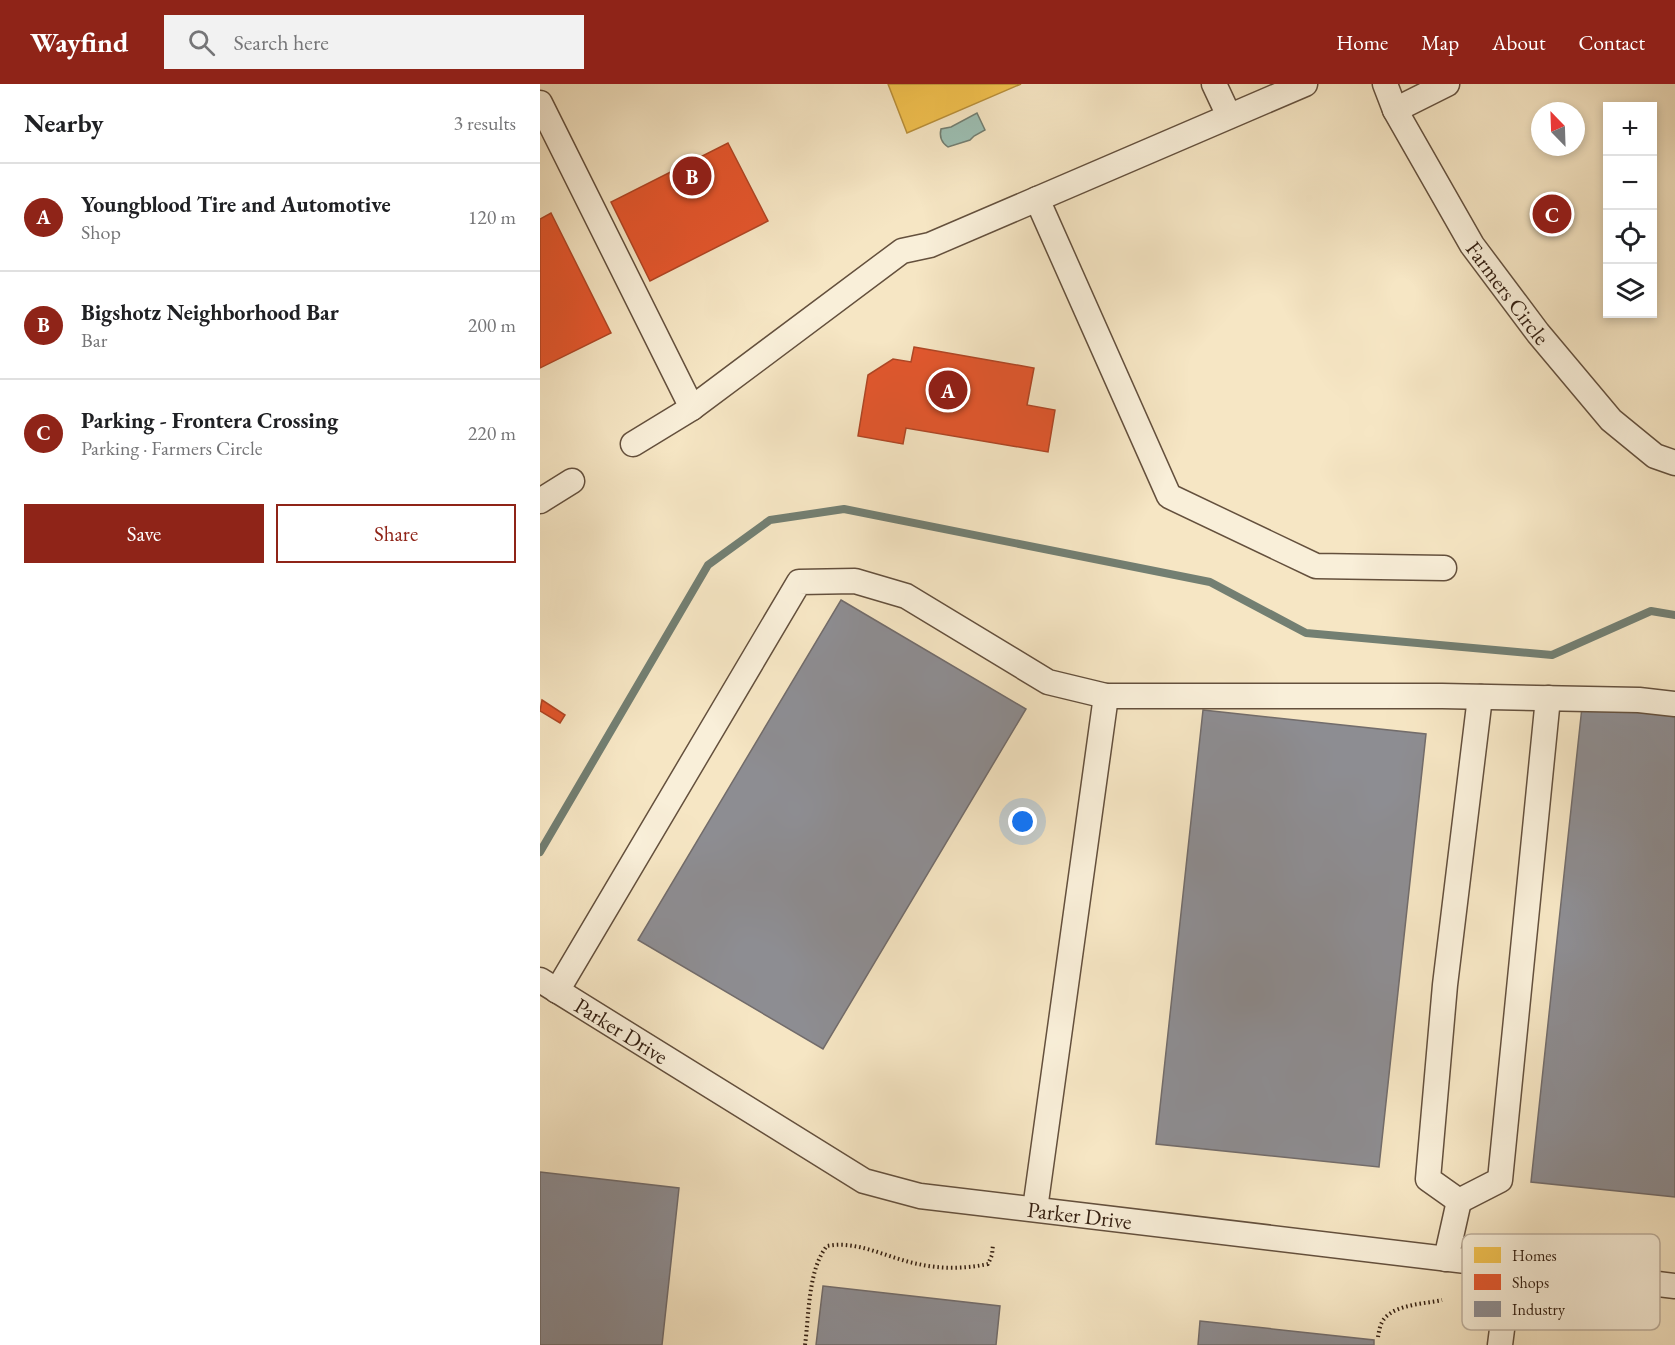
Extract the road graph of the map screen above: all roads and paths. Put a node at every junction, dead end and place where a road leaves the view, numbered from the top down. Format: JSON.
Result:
{"nodes":[{"id":1,"x":1214,"y":84,"type":"edge"},
{"id":2,"x":1305,"y":84,"type":"edge"},
{"id":3,"x":1385,"y":84,"type":"edge"},
{"id":4,"x":1447,"y":84,"type":"edge"},
{"id":5,"x":540,"y":103,"type":"edge"},
{"id":6,"x":1395,"y":110,"type":"junction"},
{"id":7,"x":1229,"y":116,"type":"junction"},
{"id":8,"x":1037,"y":199,"type":"junction"},
{"id":9,"x":692,"y":408,"type":"junction"},
{"id":10,"x":633,"y":444,"type":"dead end"},
{"id":11,"x":1675,"y":463,"type":"edge"},
{"id":12,"x":573,"y":481,"type":"dead end"},
{"id":13,"x":540,"y":501,"type":"edge"},
{"id":14,"x":1444,"y":568,"type":"dead end"},
{"id":15,"x":1106,"y":696,"type":"junction"},
{"id":16,"x":1480,"y":697,"type":"junction"},
{"id":17,"x":1548,"y":698,"type":"junction"},
{"id":18,"x":1675,"y":704,"type":"edge"},
{"id":19,"x":549,"y":986,"type":"edge"},
{"id":20,"x":1459,"y":1201,"type":"junction"},
{"id":21,"x":1035,"y":1209,"type":"junction"},
{"id":22,"x":993,"y":1244,"type":"dead end"},
{"id":23,"x":1446,"y":1259,"type":"junction"},
{"id":24,"x":1462,"y":1261,"type":"edge"},
{"id":25,"x":1660,"y":1284,"type":"edge"},
{"id":26,"x":1675,"y":1286,"type":"edge"},
{"id":27,"x":1442,"y":1300,"type":"dead end"},
{"id":28,"x":1502,"y":1330,"type":"edge"},
{"id":29,"x":1378,"y":1337,"type":"dead end"},
{"id":30,"x":805,"y":1345,"type":"edge"},
{"id":31,"x":1500,"y":1345,"type":"edge"}],
"edges":[{"from":1,"to":7,"type":"street"},
{"from":2,"to":7,"type":"street"},
{"from":3,"to":6,"type":"street","name":"Farmers Circle"},
{"from":4,"to":6,"type":"street"},
{"from":5,"to":9,"type":"street"},
{"from":6,"to":11,"type":"street","name":"Farmers Circle"},
{"from":7,"to":8,"type":"street"},
{"from":8,"to":9,"type":"street"},
{"from":8,"to":14,"type":"street"},
{"from":9,"to":10,"type":"street"},
{"from":12,"to":13,"type":"street"},
{"from":15,"to":16,"type":"street"},
{"from":15,"to":19,"type":"street"},
{"from":15,"to":21,"type":"street"},
{"from":16,"to":17,"type":"street"},
{"from":16,"to":20,"type":"street"},
{"from":17,"to":18,"type":"street"},
{"from":17,"to":20,"type":"street"},
{"from":19,"to":21,"type":"street","name":"Parker Drive"},
{"from":20,"to":23,"type":"street"},
{"from":21,"to":23,"type":"street","name":"Parker Drive"},
{"from":22,"to":30,"type":"path"},
{"from":23,"to":24,"type":"street","name":"Parker Drive"},
{"from":25,"to":26,"type":"street","name":"Parker Drive"},
{"from":27,"to":29,"type":"path"},
{"from":28,"to":31,"type":"street"}]}
